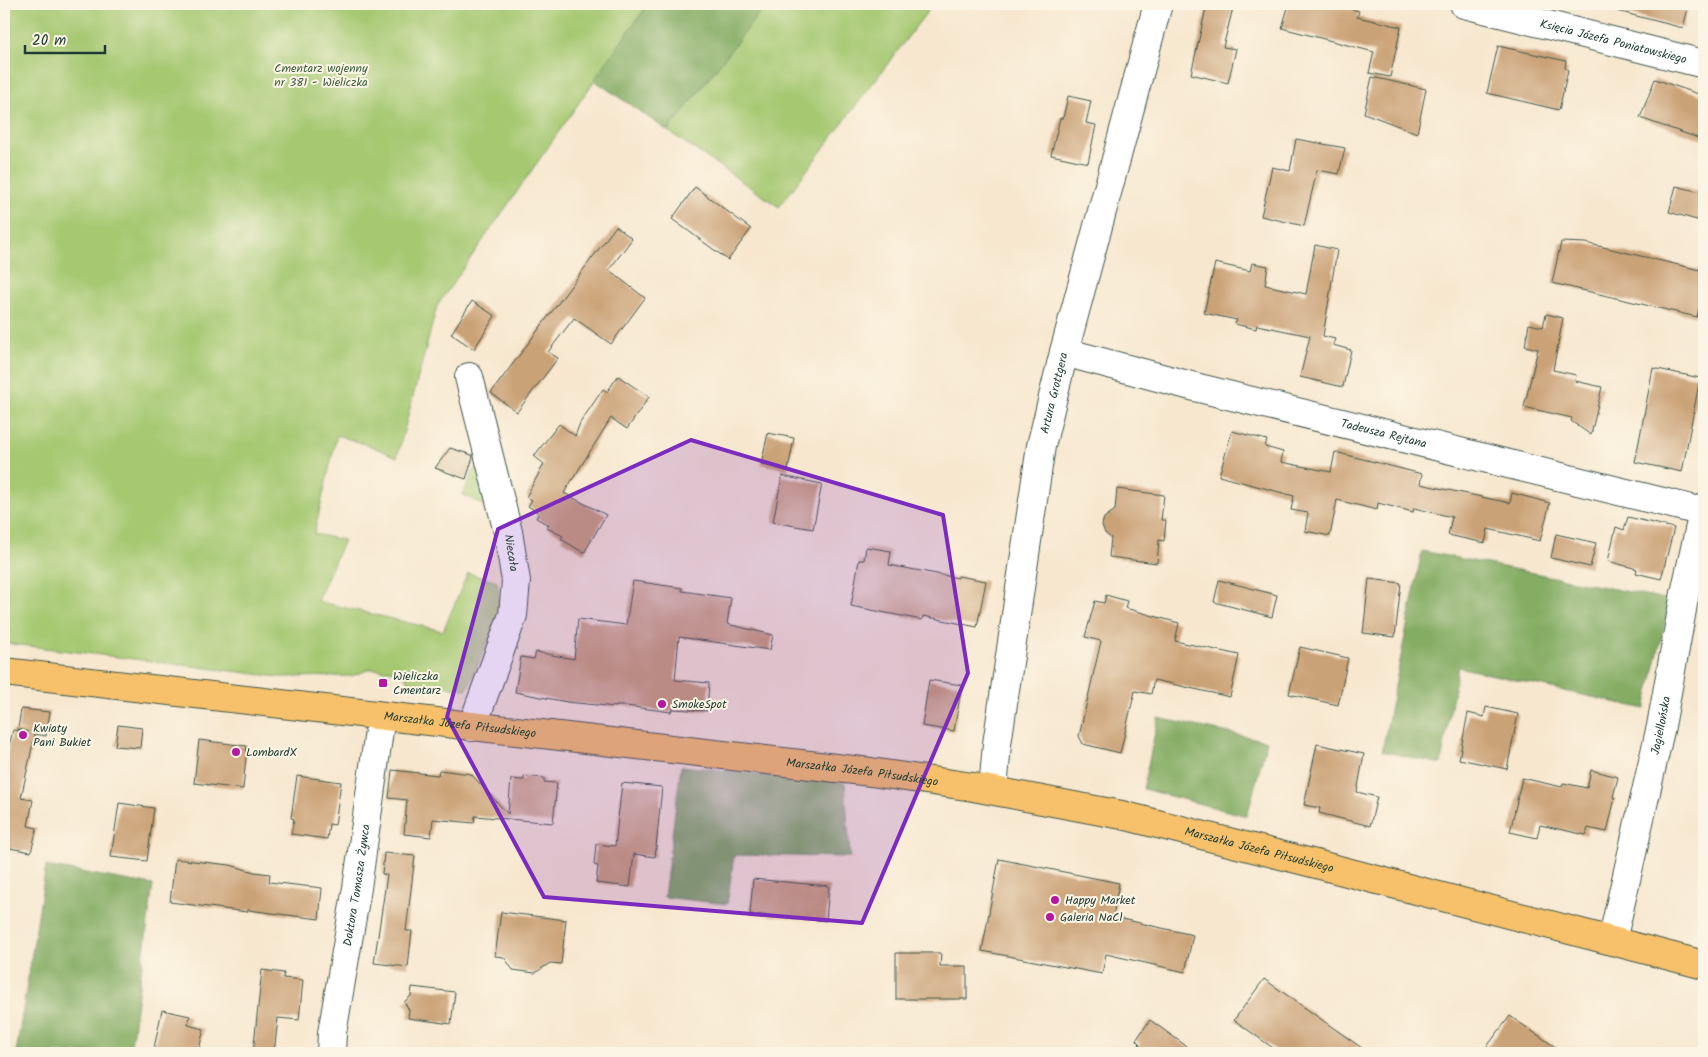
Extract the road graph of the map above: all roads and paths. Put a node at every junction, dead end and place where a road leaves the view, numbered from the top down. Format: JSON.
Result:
{"nodes":[{"id":1,"x":1158,"y":4,"type":"edge"},
{"id":2,"x":1464,"y":4,"type":"edge"},
{"id":3,"x":1704,"y":64,"type":"edge"},
{"id":4,"x":1064,"y":352,"type":"junction"},
{"id":5,"x":469,"y":377,"type":"dead end"},
{"id":6,"x":1704,"y":511,"type":"edge"},
{"id":7,"x":4,"y":672,"type":"edge"},
{"id":8,"x":381,"y":716,"type":"junction"},
{"id":9,"x":472,"y":726,"type":"junction"},
{"id":10,"x":993,"y":790,"type":"junction"},
{"id":11,"x":1612,"y":941,"type":"junction"},
{"id":12,"x":1704,"y":965,"type":"edge"},
{"id":13,"x":331,"y":1053,"type":"edge"}],
"edges":[{"from":1,"to":4,"type":"street","name":"Artura Grottgera"},
{"from":2,"to":3,"type":"street","name":"Księcia Józefa Poniatowskiego"},
{"from":4,"to":6,"type":"street","name":"Tadeusza Rejtana"},
{"from":4,"to":10,"type":"street","name":"Artura Grottgera"},
{"from":5,"to":9,"type":"street","name":"Niecała"},
{"from":6,"to":11,"type":"street","name":"Jagiellońska"},
{"from":7,"to":8,"type":"main road","name":"Marszałka Józefa Piłsudskiego"},
{"from":8,"to":9,"type":"main road","name":"Marszałka Józefa Piłsudskiego"},
{"from":8,"to":13,"type":"street","name":"Doktora Tomasza Żywca"},
{"from":9,"to":10,"type":"main road","name":"Marszałka Józefa Piłsudskiego"},
{"from":10,"to":11,"type":"main road","name":"Marszałka Józefa Piłsudskiego"},
{"from":11,"to":12,"type":"main road","name":"Marszałka Józefa Piłsudskiego"}]}
